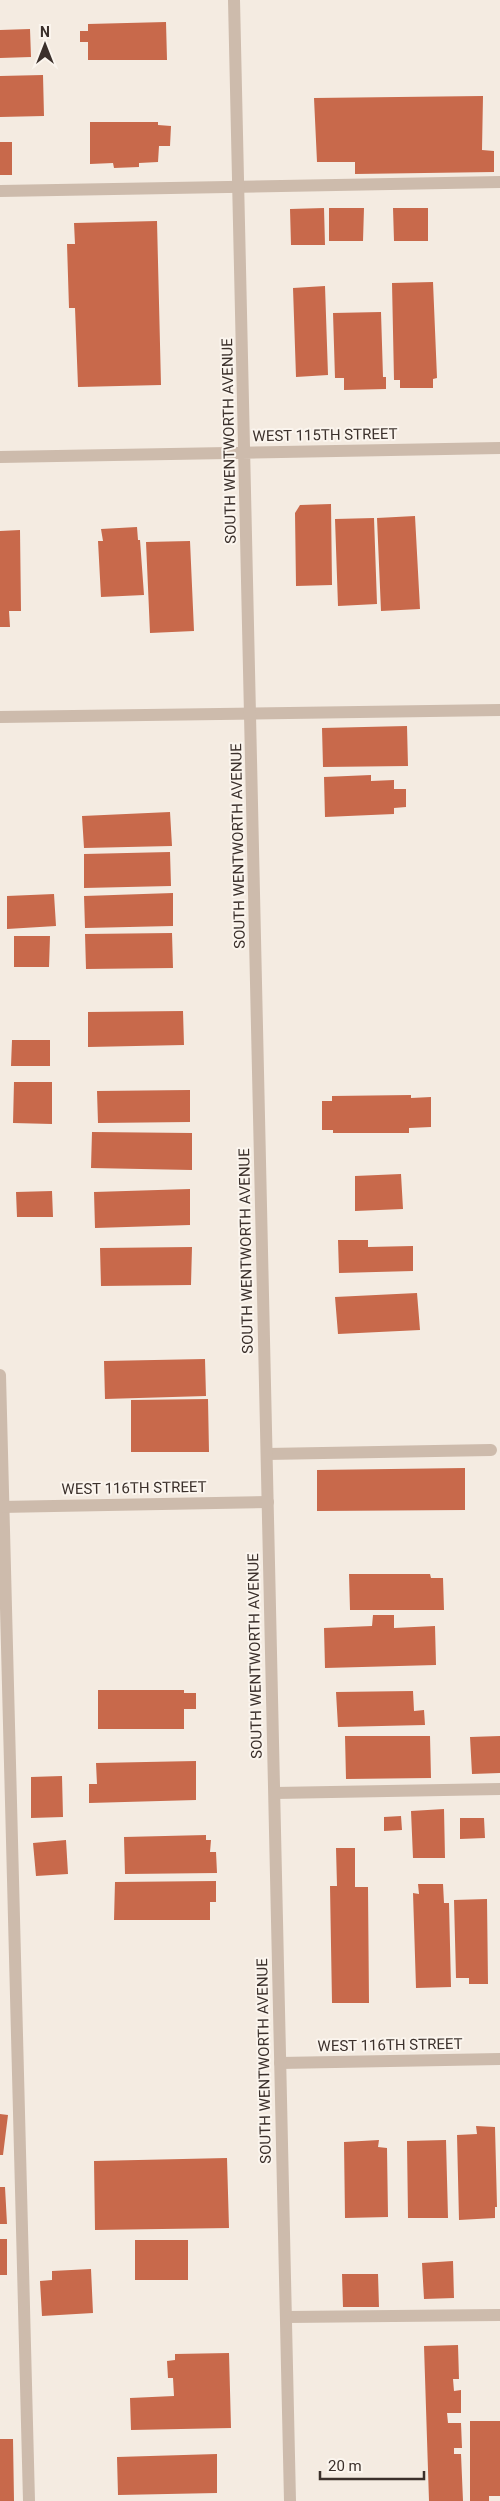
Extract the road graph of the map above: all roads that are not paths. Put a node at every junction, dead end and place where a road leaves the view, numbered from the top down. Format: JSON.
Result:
{"nodes":[{"id":1,"x":234,"y":0,"type":"edge"},
{"id":2,"x":500,"y":182,"type":"edge"},
{"id":3,"x":239,"y":187,"type":"junction"},
{"id":4,"x":0,"y":191,"type":"edge"},
{"id":5,"x":500,"y":448,"type":"edge"},
{"id":6,"x":245,"y":452,"type":"junction"},
{"id":7,"x":0,"y":457,"type":"edge"},
{"id":8,"x":500,"y":710,"type":"edge"},
{"id":9,"x":251,"y":713,"type":"junction"},
{"id":10,"x":0,"y":717,"type":"edge"},
{"id":11,"x":0,"y":1375,"type":"edge"},
{"id":12,"x":491,"y":1450,"type":"dead end"},
{"id":13,"x":267,"y":1454,"type":"junction"},
{"id":14,"x":268,"y":1502,"type":"junction"},
{"id":15,"x":2,"y":1507,"type":"edge"},
{"id":16,"x":500,"y":1789,"type":"edge"},
{"id":17,"x":275,"y":1793,"type":"junction"},
{"id":18,"x":500,"y":2059,"type":"edge"},
{"id":19,"x":280,"y":2064,"type":"junction"},
{"id":20,"x":500,"y":2315,"type":"edge"},
{"id":21,"x":286,"y":2317,"type":"junction"},
{"id":22,"x":29,"y":2501,"type":"edge"},
{"id":23,"x":290,"y":2501,"type":"edge"}],
"edges":[{"from":1,"to":3,"type":"street","name":"SOUTH WENTWORTH AVENUE"},
{"from":2,"to":3,"type":"street"},
{"from":3,"to":4,"type":"street"},
{"from":3,"to":6,"type":"street","name":"SOUTH WENTWORTH AVENUE"},
{"from":5,"to":6,"type":"street","name":"WEST 115TH STREET"},
{"from":6,"to":7,"type":"street","name":"WEST 115TH STREET"},
{"from":6,"to":9,"type":"street","name":"SOUTH WENTWORTH AVENUE"},
{"from":8,"to":9,"type":"street"},
{"from":9,"to":10,"type":"street"},
{"from":9,"to":13,"type":"street","name":"SOUTH WENTWORTH AVENUE"},
{"from":11,"to":15,"type":"street"},
{"from":12,"to":13,"type":"street"},
{"from":13,"to":14,"type":"street","name":"SOUTH WENTWORTH AVENUE"},
{"from":14,"to":15,"type":"street","name":"WEST 116TH STREET"},
{"from":14,"to":17,"type":"street","name":"SOUTH WENTWORTH AVENUE"},
{"from":15,"to":22,"type":"street"},
{"from":16,"to":17,"type":"street"},
{"from":17,"to":19,"type":"street","name":"SOUTH WENTWORTH AVENUE"},
{"from":18,"to":19,"type":"street","name":"WEST 116TH STREET"},
{"from":19,"to":21,"type":"street","name":"SOUTH WENTWORTH AVENUE"},
{"from":20,"to":21,"type":"street"},
{"from":21,"to":23,"type":"street","name":"SOUTH WENTWORTH AVENUE"}]}
